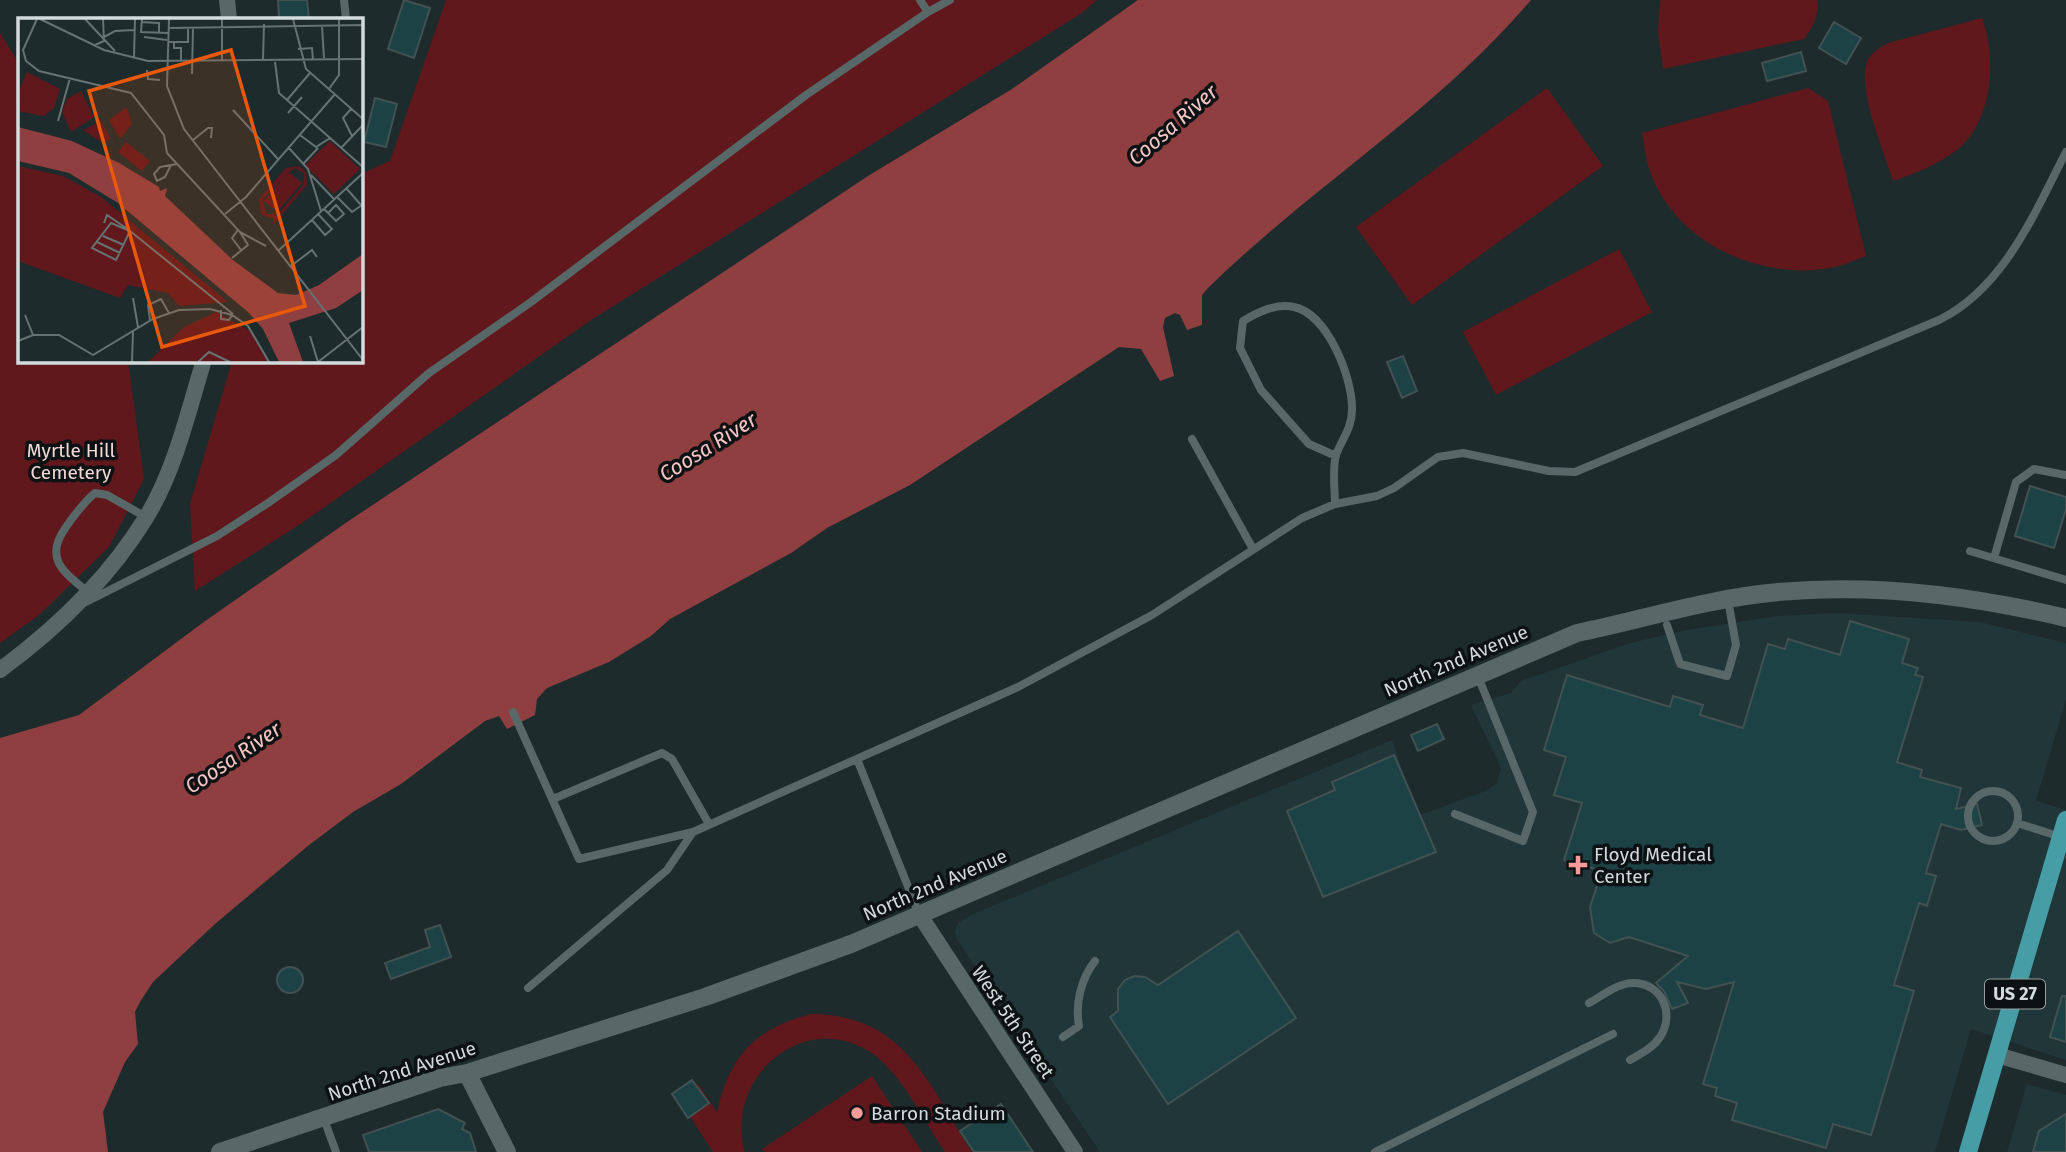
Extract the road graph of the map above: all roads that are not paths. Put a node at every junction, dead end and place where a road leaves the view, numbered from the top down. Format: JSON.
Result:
{"nodes":[{"id":1,"x":227,"y":0,"type":"edge"},
{"id":2,"x":344,"y":0,"type":"edge"},
{"id":3,"x":920,"y":0,"type":"edge"},
{"id":4,"x":950,"y":0,"type":"edge"},
{"id":5,"x":929,"y":12,"type":"junction"},
{"id":6,"x":229,"y":18,"type":"edge"},
{"id":7,"x":346,"y":18,"type":"edge"},
{"id":8,"x":2066,"y":152,"type":"edge"},
{"id":9,"x":203,"y":362,"type":"edge"},
{"id":10,"x":1192,"y":439,"type":"dead end"},
{"id":11,"x":1336,"y":456,"type":"junction"},
{"id":12,"x":2066,"y":475,"type":"edge"},
{"id":13,"x":1335,"y":504,"type":"junction"},
{"id":14,"x":147,"y":517,"type":"junction"},
{"id":15,"x":1253,"y":549,"type":"junction"},
{"id":16,"x":1970,"y":551,"type":"dead end"},
{"id":17,"x":1994,"y":558,"type":"junction"},
{"id":18,"x":2066,"y":580,"type":"edge"},
{"id":19,"x":89,"y":593,"type":"junction"},
{"id":20,"x":1728,"y":600,"type":"junction"},
{"id":21,"x":77,"y":606,"type":"junction"},
{"id":22,"x":2066,"y":618,"type":"edge"},
{"id":23,"x":1659,"y":621,"type":"junction"},
{"id":24,"x":0,"y":670,"type":"edge"},
{"id":25,"x":1477,"y":674,"type":"junction"},
{"id":26,"x":513,"y":712,"type":"dead end"},
{"id":27,"x":857,"y":759,"type":"junction"},
{"id":28,"x":553,"y":799,"type":"junction"},
{"id":29,"x":1455,"y":814,"type":"dead end"},
{"id":30,"x":2017,"y":823,"type":"junction"},
{"id":31,"x":709,"y":824,"type":"junction"},
{"id":32,"x":2064,"y":831,"type":"edge"},
{"id":33,"x":692,"y":832,"type":"junction"},
{"id":34,"x":919,"y":914,"type":"junction"},
{"id":35,"x":1095,"y":961,"type":"dead end"},
{"id":36,"x":528,"y":988,"type":"dead end"},
{"id":37,"x":1589,"y":1003,"type":"dead end"},
{"id":38,"x":1613,"y":1034,"type":"dead end"},
{"id":39,"x":1063,"y":1038,"type":"dead end"},
{"id":40,"x":1997,"y":1055,"type":"junction"},
{"id":41,"x":1630,"y":1060,"type":"dead end"},
{"id":42,"x":467,"y":1073,"type":"junction"},
{"id":43,"x":2066,"y":1075,"type":"edge"},
{"id":44,"x":324,"y":1119,"type":"junction"},
{"id":45,"x":219,"y":1152,"type":"edge"},
{"id":46,"x":336,"y":1152,"type":"edge"},
{"id":47,"x":507,"y":1152,"type":"edge"},
{"id":48,"x":1074,"y":1152,"type":"edge"},
{"id":49,"x":1375,"y":1152,"type":"edge"},
{"id":50,"x":1968,"y":1152,"type":"edge"}],
"edges":[{"from":1,"to":6,"type":"street"},
{"from":2,"to":7,"type":"lane"},
{"from":3,"to":5,"type":"lane"},
{"from":4,"to":5,"type":"lane"},
{"from":5,"to":21,"type":"lane"},
{"from":8,"to":13,"type":"lane"},
{"from":9,"to":14,"type":"street"},
{"from":10,"to":15,"type":"lane"},
{"from":11,"to":11,"type":"lane"},
{"from":11,"to":13,"type":"lane"},
{"from":12,"to":17,"type":"lane"},
{"from":13,"to":15,"type":"lane"},
{"from":14,"to":19,"type":"street"},
{"from":14,"to":19,"type":"lane"},
{"from":15,"to":27,"type":"lane"},
{"from":16,"to":17,"type":"lane"},
{"from":17,"to":18,"type":"lane"},
{"from":19,"to":21,"type":"street"},
{"from":20,"to":22,"type":"main road","name":"North 2nd Avenue"},
{"from":20,"to":23,"type":"main road","name":"North 2nd Avenue"},
{"from":20,"to":23,"type":"lane"},
{"from":21,"to":24,"type":"street"},
{"from":23,"to":25,"type":"main road","name":"North 2nd Avenue"},
{"from":25,"to":29,"type":"lane"},
{"from":25,"to":34,"type":"main road","name":"North 2nd Avenue"},
{"from":26,"to":28,"type":"lane"},
{"from":27,"to":31,"type":"lane"},
{"from":27,"to":34,"type":"lane"},
{"from":28,"to":31,"type":"lane"},
{"from":28,"to":33,"type":"lane"},
{"from":30,"to":30,"type":"lane"},
{"from":30,"to":32,"type":"lane"},
{"from":31,"to":33,"type":"lane"},
{"from":32,"to":40,"type":"main road","number":"US 27"},
{"from":33,"to":36,"type":"lane"},
{"from":34,"to":42,"type":"main road","name":"North 2nd Avenue"},
{"from":34,"to":48,"type":"street","name":"West 5th Street"},
{"from":35,"to":39,"type":"lane"},
{"from":37,"to":41,"type":"lane"},
{"from":38,"to":49,"type":"lane"},
{"from":40,"to":43,"type":"street"},
{"from":40,"to":50,"type":"main road","number":"US 27"},
{"from":42,"to":44,"type":"main road","name":"North 2nd Avenue"},
{"from":42,"to":47,"type":"main road"},
{"from":44,"to":45,"type":"main road","name":"North 2nd Avenue"},
{"from":44,"to":46,"type":"lane"}]}
